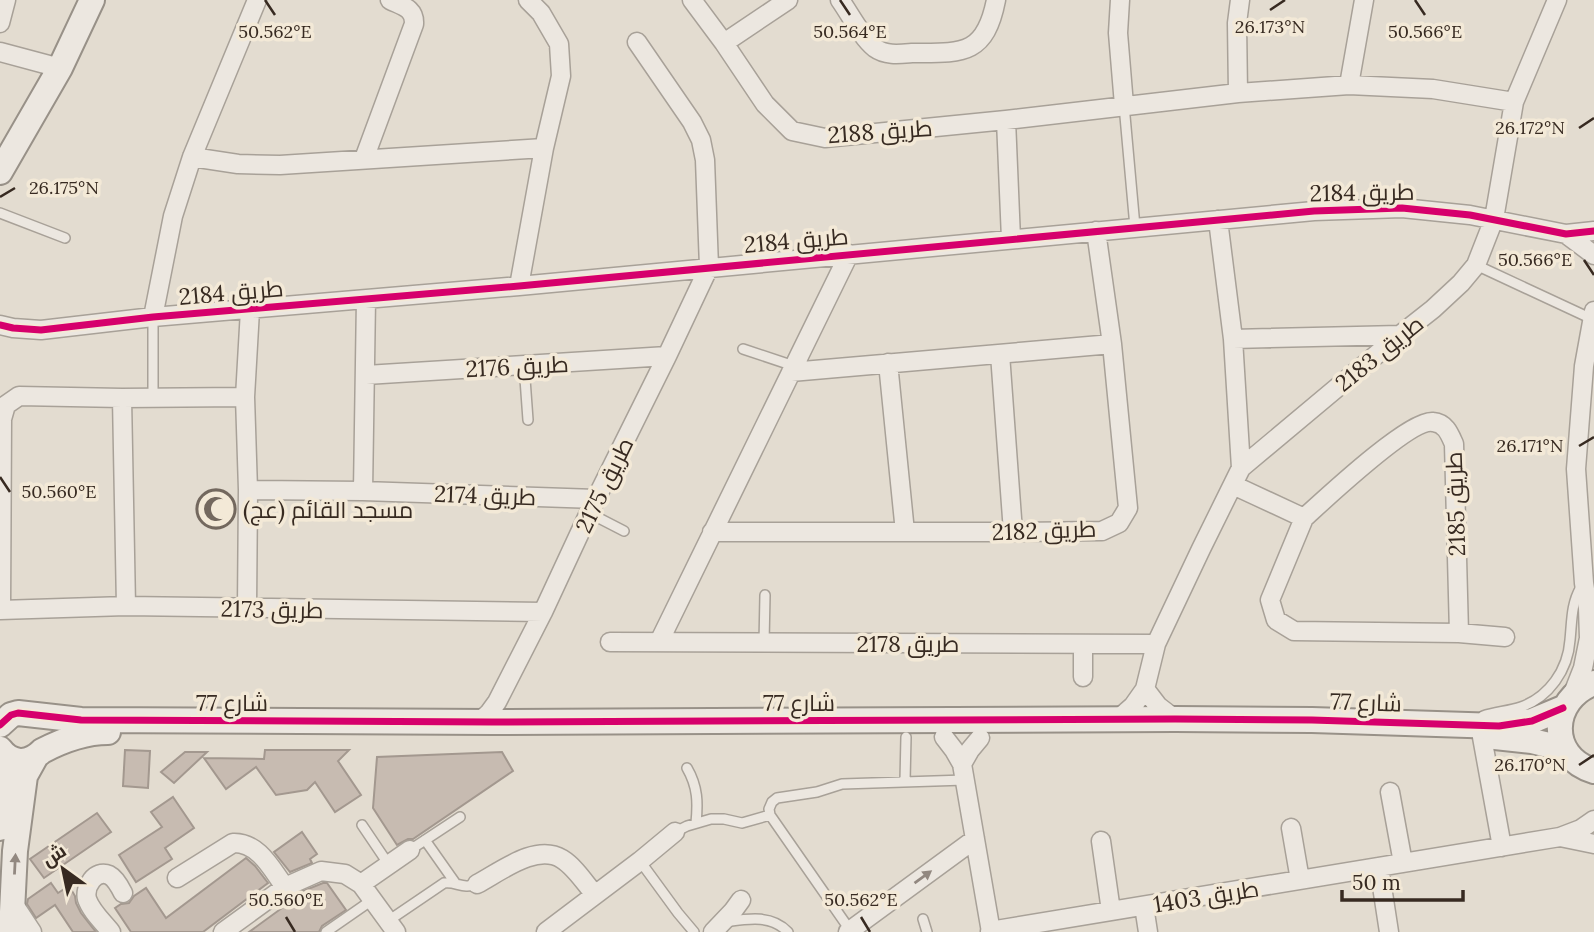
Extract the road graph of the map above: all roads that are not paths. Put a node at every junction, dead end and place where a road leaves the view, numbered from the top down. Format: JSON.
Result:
{"nodes":[{"id":1,"x":6,"y":0,"type":"edge"},
{"id":2,"x":92,"y":0,"type":"edge"},
{"id":3,"x":257,"y":0,"type":"edge"},
{"id":4,"x":390,"y":0,"type":"edge"},
{"id":5,"x":528,"y":0,"type":"edge"},
{"id":6,"x":692,"y":0,"type":"edge"},
{"id":7,"x":788,"y":0,"type":"edge"},
{"id":8,"x":840,"y":0,"type":"edge"},
{"id":9,"x":996,"y":0,"type":"edge"},
{"id":10,"x":1120,"y":0,"type":"edge"},
{"id":11,"x":1240,"y":0,"type":"edge"},
{"id":12,"x":1364,"y":0,"type":"edge"},
{"id":13,"x":1557,"y":0,"type":"edge"},
{"id":14,"x":0,"y":23,"type":"edge"},
{"id":15,"x":637,"y":42,"type":"dead end"},
{"id":16,"x":724,"y":43,"type":"junction"},
{"id":17,"x":0,"y":52,"type":"edge"},
{"id":18,"x":60,"y":68,"type":"junction"},
{"id":19,"x":1349,"y":85,"type":"junction"},
{"id":20,"x":1238,"y":93,"type":"junction"},
{"id":21,"x":1514,"y":102,"type":"junction"},
{"id":22,"x":1125,"y":106,"type":"junction"},
{"id":23,"x":1006,"y":120,"type":"junction"},
{"id":24,"x":544,"y":148,"type":"junction"},
{"id":25,"x":192,"y":157,"type":"junction"},
{"id":26,"x":364,"y":159,"type":"junction"},
{"id":27,"x":1,"y":170,"type":"edge"},
{"id":28,"x":0,"y":213,"type":"edge"},
{"id":29,"x":1494,"y":219,"type":"junction"},
{"id":30,"x":1218,"y":220,"type":"junction"},
{"id":31,"x":1135,"y":227,"type":"junction"},
{"id":32,"x":1096,"y":231,"type":"junction"},
{"id":33,"x":1594,"y":232,"type":"edge"},
{"id":34,"x":1566,"y":234,"type":"junction"},
{"id":35,"x":65,"y":238,"type":"dead end"},
{"id":36,"x":1011,"y":239,"type":"junction"},
{"id":37,"x":849,"y":254,"type":"junction"},
{"id":38,"x":1594,"y":255,"type":"edge"},
{"id":39,"x":1476,"y":265,"type":"junction"},
{"id":40,"x":709,"y":267,"type":"junction"},
{"id":41,"x":519,"y":286,"type":"junction"},
{"id":42,"x":366,"y":299,"type":"junction"},
{"id":43,"x":250,"y":310,"type":"junction"},
{"id":44,"x":1593,"y":315,"type":"edge"},
{"id":45,"x":153,"y":317,"type":"junction"},
{"id":46,"x":0,"y":325,"type":"edge"},
{"id":47,"x":1400,"y":335,"type":"junction"},
{"id":48,"x":1233,"y":339,"type":"junction"},
{"id":49,"x":1112,"y":344,"type":"junction"},
{"id":50,"x":743,"y":349,"type":"dead end"},
{"id":51,"x":1000,"y":354,"type":"junction"},
{"id":52,"x":667,"y":356,"type":"junction"},
{"id":53,"x":888,"y":363,"type":"junction"},
{"id":54,"x":524,"y":365,"type":"junction"},
{"id":55,"x":1589,"y":366,"type":"edge"},
{"id":56,"x":793,"y":369,"type":"junction"},
{"id":57,"x":366,"y":375,"type":"junction"},
{"id":58,"x":245,"y":397,"type":"junction"},
{"id":59,"x":122,"y":398,"type":"junction"},
{"id":60,"x":153,"y":398,"type":"junction"},
{"id":61,"x":528,"y":419,"type":"dead end"},
{"id":62,"x":1241,"y":468,"type":"junction"},
{"id":63,"x":1233,"y":485,"type":"junction"},
{"id":64,"x":248,"y":490,"type":"junction"},
{"id":65,"x":363,"y":491,"type":"junction"},
{"id":66,"x":0,"y":492,"type":"edge"},
{"id":67,"x":593,"y":506,"type":"junction"},
{"id":68,"x":1304,"y":518,"type":"junction"},
{"id":69,"x":624,"y":531,"type":"dead end"},
{"id":70,"x":712,"y":532,"type":"junction"},
{"id":71,"x":905,"y":532,"type":"junction"},
{"id":72,"x":1013,"y":532,"type":"junction"},
{"id":73,"x":1584,"y":583,"type":"junction"},
{"id":74,"x":765,"y":594,"type":"dead end"},
{"id":75,"x":126,"y":606,"type":"junction"},
{"id":76,"x":247,"y":608,"type":"junction"},
{"id":77,"x":1588,"y":608,"type":"junction"},
{"id":78,"x":0,"y":610,"type":"edge"},
{"id":79,"x":543,"y":612,"type":"junction"},
{"id":80,"x":1594,"y":627,"type":"edge"},
{"id":81,"x":1459,"y":633,"type":"junction"},
{"id":82,"x":1506,"y":637,"type":"dead end"},
{"id":83,"x":610,"y":642,"type":"dead end"},
{"id":84,"x":659,"y":642,"type":"junction"},
{"id":85,"x":764,"y":643,"type":"junction"},
{"id":86,"x":1083,"y":644,"type":"junction"},
{"id":87,"x":1156,"y":645,"type":"junction"},
{"id":88,"x":1083,"y":677,"type":"dead end"},
{"id":89,"x":1594,"y":683,"type":"edge"},
{"id":90,"x":1145,"y":689,"type":"junction"},
{"id":91,"x":1567,"y":702,"type":"junction"},
{"id":92,"x":503,"y":712,"type":"junction"},
{"id":93,"x":11,"y":718,"type":"edge"},
{"id":94,"x":1175,"y":719,"type":"junction"},
{"id":95,"x":1117,"y":720,"type":"junction"},
{"id":96,"x":1473,"y":731,"type":"junction"},
{"id":97,"x":905,"y":737,"type":"junction"},
{"id":98,"x":944,"y":737,"type":"junction"},
{"id":99,"x":980,"y":738,"type":"junction"},
{"id":100,"x":2,"y":752,"type":"edge"},
{"id":101,"x":39,"y":755,"type":"junction"},
{"id":102,"x":1580,"y":762,"type":"edge"},
{"id":103,"x":687,"y":768,"type":"dead end"},
{"id":104,"x":963,"y":772,"type":"junction"},
{"id":105,"x":905,"y":781,"type":"junction"},
{"id":106,"x":1390,"y":792,"type":"dead end"},
{"id":107,"x":1594,"y":793,"type":"edge"},
{"id":108,"x":770,"y":816,"type":"junction"},
{"id":109,"x":460,"y":817,"type":"dead end"},
{"id":110,"x":1594,"y":820,"type":"edge"},
{"id":111,"x":696,"y":823,"type":"junction"},
{"id":112,"x":362,"y":825,"type":"dead end"},
{"id":113,"x":0,"y":828,"type":"edge"},
{"id":114,"x":1291,"y":828,"type":"dead end"},
{"id":115,"x":675,"y":832,"type":"joint"},
{"id":116,"x":1560,"y":837,"type":"junction"},
{"id":117,"x":975,"y":839,"type":"junction"},
{"id":118,"x":1101,"y":841,"type":"dead end"},
{"id":119,"x":1594,"y":844,"type":"edge"},
{"id":120,"x":418,"y":845,"type":"junction"},
{"id":121,"x":1502,"y":847,"type":"junction"},
{"id":122,"x":640,"y":861,"type":"junction"},
{"id":123,"x":1402,"y":863,"type":"junction"},
{"id":124,"x":389,"y":865,"type":"junction"},
{"id":125,"x":1379,"y":867,"type":"junction"},
{"id":126,"x":177,"y":878,"type":"dead end"},
{"id":127,"x":1300,"y":880,"type":"junction"},
{"id":128,"x":361,"y":884,"type":"junction"},
{"id":129,"x":456,"y":884,"type":"junction"},
{"id":130,"x":477,"y":884,"type":"joint"},
{"id":131,"x":285,"y":887,"type":"junction"},
{"id":132,"x":123,"y":893,"type":"dead end"},
{"id":133,"x":595,"y":895,"type":"junction"},
{"id":134,"x":372,"y":900,"type":"junction"},
{"id":135,"x":741,"y":900,"type":"dead end"},
{"id":136,"x":13,"y":903,"type":"junction"},
{"id":137,"x":1144,"y":906,"type":"junction"},
{"id":138,"x":1111,"y":911,"type":"junction"},
{"id":139,"x":923,"y":919,"type":"dead end"},
{"id":140,"x":392,"y":927,"type":"edge"},
{"id":141,"x":719,"y":927,"type":"edge"},
{"id":142,"x":234,"y":929,"type":"edge"},
{"id":143,"x":849,"y":931,"type":"edge"},
{"id":144,"x":11,"y":932,"type":"edge"},
{"id":145,"x":32,"y":932,"type":"edge"},
{"id":146,"x":111,"y":932,"type":"edge"},
{"id":147,"x":326,"y":932,"type":"edge"},
{"id":148,"x":546,"y":932,"type":"edge"},
{"id":149,"x":694,"y":932,"type":"edge"},
{"id":150,"x":788,"y":932,"type":"edge"},
{"id":151,"x":927,"y":932,"type":"edge"},
{"id":152,"x":990,"y":932,"type":"edge"},
{"id":153,"x":1148,"y":932,"type":"edge"},
{"id":154,"x":1389,"y":932,"type":"edge"}],
"edges":[{"from":1,"to":14,"type":"street"},
{"from":2,"to":18,"type":"street"},
{"from":3,"to":25,"type":"street"},
{"from":4,"to":26,"type":"street"},
{"from":5,"to":24,"type":"street"},
{"from":6,"to":16,"type":"street","name":"طريق 2188"},
{"from":7,"to":16,"type":"street"},
{"from":8,"to":9,"type":"street"},
{"from":10,"to":22,"type":"street"},
{"from":11,"to":20,"type":"street"},
{"from":12,"to":19,"type":"street"},
{"from":13,"to":21,"type":"street"},
{"from":15,"to":40,"type":"street"},
{"from":16,"to":23,"type":"street","name":"طريق 2188"},
{"from":17,"to":18,"type":"street"},
{"from":18,"to":27,"type":"street"},
{"from":19,"to":20,"type":"street","name":"طريق 2188"},
{"from":19,"to":21,"type":"street","name":"طريق 2188"},
{"from":20,"to":22,"type":"street","name":"طريق 2188"},
{"from":21,"to":29,"type":"street"},
{"from":22,"to":23,"type":"street","name":"طريق 2188"},
{"from":22,"to":31,"type":"lane"},
{"from":23,"to":36,"type":"street"},
{"from":24,"to":26,"type":"street"},
{"from":24,"to":41,"type":"street"},
{"from":25,"to":26,"type":"street"},
{"from":25,"to":45,"type":"street"},
{"from":28,"to":35,"type":"lane"},
{"from":29,"to":30,"type":"street","name":"طريق 2184"},
{"from":29,"to":34,"type":"street","name":"طريق 2184"},
{"from":29,"to":39,"type":"street","name":"طريق 2183"},
{"from":30,"to":31,"type":"street","name":"طريق 2184"},
{"from":30,"to":48,"type":"street","name":"طريق 2183"},
{"from":31,"to":32,"type":"street","name":"طريق 2184"},
{"from":32,"to":36,"type":"street","name":"طريق 2184"},
{"from":32,"to":49,"type":"street","name":"طريق 2182"},
{"from":33,"to":34,"type":"street","name":"طريق 2184"},
{"from":34,"to":38,"type":"street","name":"طريق 2184"},
{"from":36,"to":37,"type":"street","name":"طريق 2184"},
{"from":37,"to":40,"type":"street","name":"طريق 2184"},
{"from":37,"to":56,"type":"street"},
{"from":39,"to":44,"type":"lane"},
{"from":39,"to":47,"type":"street","name":"طريق 2183"},
{"from":40,"to":41,"type":"street","name":"طريق 2184"},
{"from":40,"to":52,"type":"street","name":"طريق 2175"},
{"from":41,"to":42,"type":"street","name":"طريق 2184"},
{"from":42,"to":43,"type":"street","name":"طريق 2184"},
{"from":42,"to":57,"type":"street"},
{"from":43,"to":45,"type":"street","name":"طريق 2184"},
{"from":43,"to":58,"type":"street"},
{"from":44,"to":55,"type":"street"},
{"from":45,"to":46,"type":"street","name":"طريق 2184"},
{"from":45,"to":60,"type":"lane"},
{"from":47,"to":48,"type":"street"},
{"from":47,"to":62,"type":"street","name":"طريق 2183"},
{"from":48,"to":62,"type":"street","name":"طريق 2183"},
{"from":49,"to":51,"type":"street"},
{"from":49,"to":72,"type":"street","name":"طريق 2182"},
{"from":50,"to":56,"type":"lane"},
{"from":51,"to":53,"type":"street"},
{"from":51,"to":72,"type":"street"},
{"from":52,"to":54,"type":"street","name":"طريق 2176"},
{"from":52,"to":67,"type":"street","name":"طريق 2175"},
{"from":53,"to":56,"type":"street"},
{"from":53,"to":71,"type":"street"},
{"from":54,"to":57,"type":"street","name":"طريق 2176"},
{"from":54,"to":61,"type":"lane"},
{"from":55,"to":73,"type":"street"},
{"from":56,"to":70,"type":"street"},
{"from":57,"to":65,"type":"street"},
{"from":58,"to":60,"type":"street","name":"طريق 2173"},
{"from":58,"to":64,"type":"street"},
{"from":59,"to":60,"type":"street","name":"طريق 2173"},
{"from":59,"to":66,"type":"street","name":"طريق 2173"},
{"from":59,"to":75,"type":"street"},
{"from":62,"to":63,"type":"street","name":"طريق 2183"},
{"from":63,"to":68,"type":"street"},
{"from":63,"to":87,"type":"street","name":"طريق 2183"},
{"from":64,"to":65,"type":"street","name":"طريق 2174"},
{"from":64,"to":76,"type":"street"},
{"from":65,"to":67,"type":"street","name":"طريق 2174"},
{"from":66,"to":78,"type":"street","name":"طريق 2173"},
{"from":67,"to":69,"type":"lane"},
{"from":67,"to":79,"type":"street","name":"طريق 2175"},
{"from":68,"to":81,"type":"street","name":"طريق 2185"},
{"from":68,"to":81,"type":"street","name":"طريق 2185"},
{"from":70,"to":71,"type":"street","name":"طريق 2182"},
{"from":70,"to":84,"type":"street"},
{"from":71,"to":72,"type":"street","name":"طريق 2182"},
{"from":73,"to":77,"type":"street"},
{"from":73,"to":96,"type":"lane"},
{"from":74,"to":85,"type":"lane"},
{"from":75,"to":76,"type":"street","name":"طريق 2173"},
{"from":75,"to":78,"type":"street","name":"طريق 2173"},
{"from":76,"to":79,"type":"street","name":"طريق 2173"},
{"from":77,"to":80,"type":"street"},
{"from":77,"to":91,"type":"street"},
{"from":79,"to":92,"type":"street","name":"طريق 2175"},
{"from":81,"to":82,"type":"street","name":"طريق 2185"},
{"from":83,"to":84,"type":"street","name":"طريق 2178"},
{"from":84,"to":85,"type":"street","name":"طريق 2178"},
{"from":85,"to":86,"type":"street","name":"طريق 2178"},
{"from":86,"to":87,"type":"street","name":"طريق 2178"},
{"from":86,"to":88,"type":"street"},
{"from":87,"to":90,"type":"street","name":"طريق 2183"},
{"from":89,"to":91,"type":"street","name":"شارع 77"},
{"from":90,"to":94,"type":"street"},
{"from":90,"to":95,"type":"street","name":"طريق 2183"},
{"from":91,"to":96,"type":"street","name":"شارع 77"},
{"from":91,"to":102,"type":"street"},
{"from":92,"to":93,"type":"street","name":"شارع 77"},
{"from":92,"to":95,"type":"street","name":"شارع 77"},
{"from":93,"to":101,"type":"street"},
{"from":94,"to":95,"type":"street","name":"شارع 77"},
{"from":94,"to":96,"type":"street","name":"شارع 77"},
{"from":96,"to":99,"type":"street","name":"شارع 77"},
{"from":96,"to":102,"type":"street","name":"شارع 77"},
{"from":96,"to":121,"type":"street"},
{"from":97,"to":98,"type":"street","name":"شارع 77"},
{"from":97,"to":101,"type":"street","name":"شارع 77"},
{"from":97,"to":105,"type":"lane"},
{"from":98,"to":99,"type":"street","name":"شارع 77"},
{"from":98,"to":104,"type":"street","name":"طريق 1403"},
{"from":99,"to":104,"type":"street"},
{"from":100,"to":101,"type":"street"},
{"from":100,"to":113,"type":"street"},
{"from":136,"to":101,"type":"street","one_way":true},
{"from":102,"to":107,"type":"street"},
{"from":103,"to":111,"type":"lane"},
{"from":104,"to":105,"type":"lane"},
{"from":104,"to":117,"type":"street","name":"طريق 1403"},
{"from":105,"to":108,"type":"lane"},
{"from":106,"to":123,"type":"street"},
{"from":108,"to":111,"type":"lane"},
{"from":108,"to":143,"type":"lane"},
{"from":109,"to":120,"type":"lane"},
{"from":110,"to":116,"type":"street","name":"طريق 1403"},
{"from":111,"to":115,"type":"lane"},
{"from":112,"to":124,"type":"lane"},
{"from":114,"to":127,"type":"street"},
{"from":115,"to":122,"type":"street"},
{"from":116,"to":119,"type":"street","name":"طريق 1403"},
{"from":116,"to":121,"type":"street","name":"طريق 1403"},
{"from":143,"to":117,"type":"street","one_way":true},
{"from":117,"to":152,"type":"street","name":"طريق 1403"},
{"from":118,"to":138,"type":"street"},
{"from":120,"to":124,"type":"street"},
{"from":120,"to":129,"type":"lane"},
{"from":121,"to":123,"type":"street","name":"طريق 1403"},
{"from":122,"to":133,"type":"street"},
{"from":122,"to":149,"type":"lane"},
{"from":123,"to":125,"type":"street","name":"طريق 1403"},
{"from":124,"to":128,"type":"street"},
{"from":125,"to":127,"type":"street","name":"طريق 1403"},
{"from":125,"to":154,"type":"street"},
{"from":126,"to":131,"type":"street"},
{"from":127,"to":137,"type":"street","name":"طريق 1403"},
{"from":128,"to":131,"type":"street"},
{"from":128,"to":134,"type":"street"},
{"from":129,"to":130,"type":"lane"},
{"from":129,"to":140,"type":"lane"},
{"from":130,"to":133,"type":"street"},
{"from":131,"to":142,"type":"street"},
{"from":132,"to":146,"type":"street"},
{"from":133,"to":148,"type":"street"},
{"from":134,"to":140,"type":"street"},
{"from":134,"to":147,"type":"lane"},
{"from":135,"to":141,"type":"street"},
{"from":136,"to":144,"type":"street"},
{"from":136,"to":145,"type":"street"},
{"from":137,"to":138,"type":"street","name":"طريق 1403"},
{"from":137,"to":153,"type":"street"},
{"from":138,"to":152,"type":"street","name":"طريق 1403"},
{"from":139,"to":151,"type":"lane"},
{"from":141,"to":150,"type":"lane"}]}
